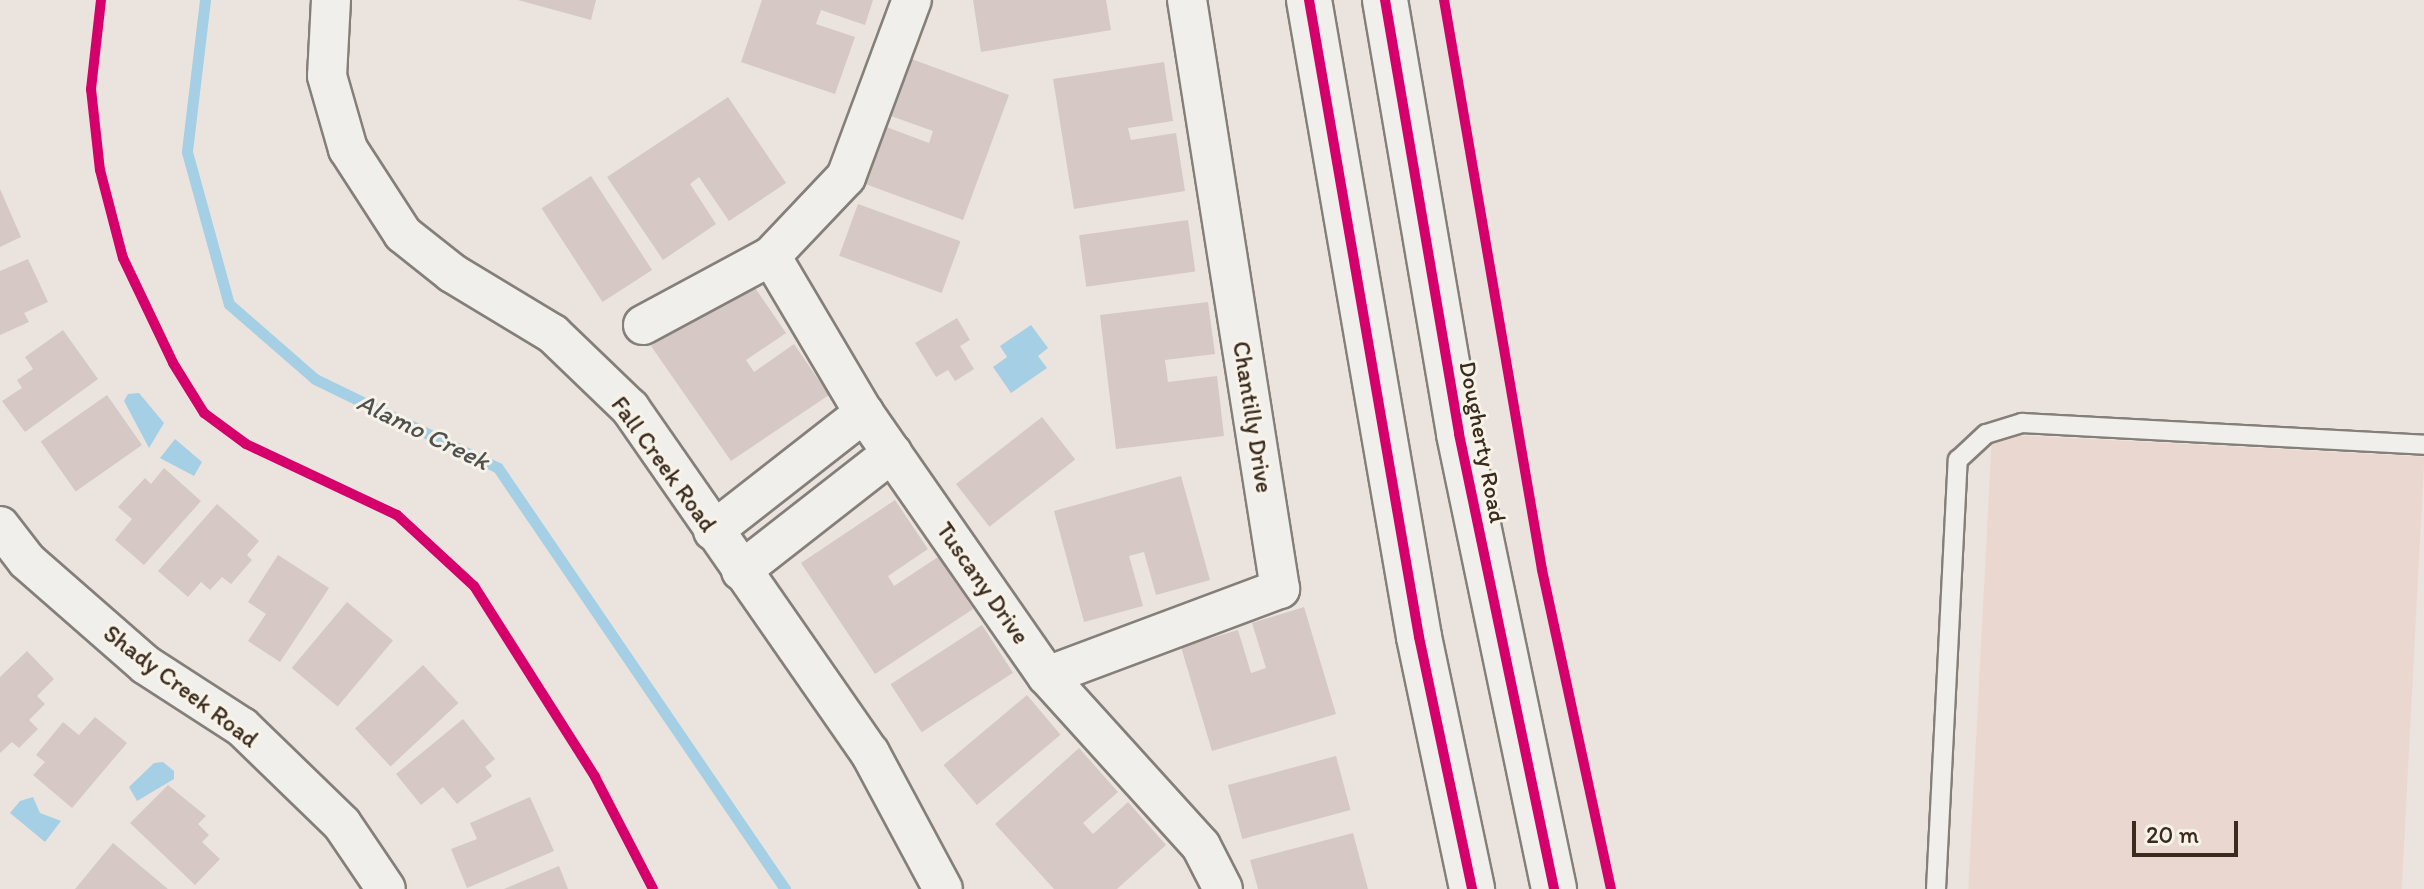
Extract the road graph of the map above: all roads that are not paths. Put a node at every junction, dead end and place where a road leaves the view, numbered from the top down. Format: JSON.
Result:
{"nodes":[{"id":1,"x":331,"y":0,"type":"edge"},
{"id":2,"x":912,"y":0,"type":"edge"},
{"id":3,"x":1187,"y":0,"type":"edge"},
{"id":4,"x":1309,"y":0,"type":"edge"},
{"id":5,"x":1385,"y":0,"type":"edge"},
{"id":6,"x":771,"y":256,"type":"junction"},
{"id":7,"x":643,"y":325,"type":"dead end"},
{"id":8,"x":864,"y":413,"type":"junction"},
{"id":9,"x":2424,"y":445,"type":"edge"},
{"id":10,"x":892,"y":453,"type":"junction"},
{"id":11,"x":0,"y":526,"type":"edge"},
{"id":12,"x":713,"y":531,"type":"junction"},
{"id":13,"x":741,"y":571,"type":"junction"},
{"id":14,"x":1047,"y":676,"type":"junction"},
{"id":15,"x":386,"y":889,"type":"edge"},
{"id":16,"x":943,"y":889,"type":"edge"},
{"id":17,"x":1223,"y":889,"type":"edge"},
{"id":18,"x":1472,"y":889,"type":"edge"},
{"id":19,"x":1554,"y":889,"type":"edge"},
{"id":20,"x":1936,"y":889,"type":"edge"}],
"edges":[{"from":1,"to":12,"type":"street","name":"Fall Creek Road"},
{"from":2,"to":6,"type":"street"},
{"from":3,"to":14,"type":"street","name":"Chantilly Drive"},
{"from":4,"to":18,"type":"main road"},
{"from":5,"to":19,"type":"main road","name":"Dougherty Road"},
{"from":6,"to":7,"type":"street"},
{"from":6,"to":8,"type":"street","name":"Tuscany Drive"},
{"from":8,"to":10,"type":"street","name":"Tuscany Drive"},
{"from":8,"to":12,"type":"street"},
{"from":9,"to":20,"type":"lane"},
{"from":10,"to":13,"type":"street"},
{"from":10,"to":14,"type":"street","name":"Tuscany Drive"},
{"from":11,"to":15,"type":"street","name":"Shady Creek Road"},
{"from":12,"to":13,"type":"street","name":"Fall Creek Road"},
{"from":13,"to":16,"type":"street","name":"Fall Creek Road"},
{"from":14,"to":17,"type":"street","name":"Tuscany Drive"}]}
